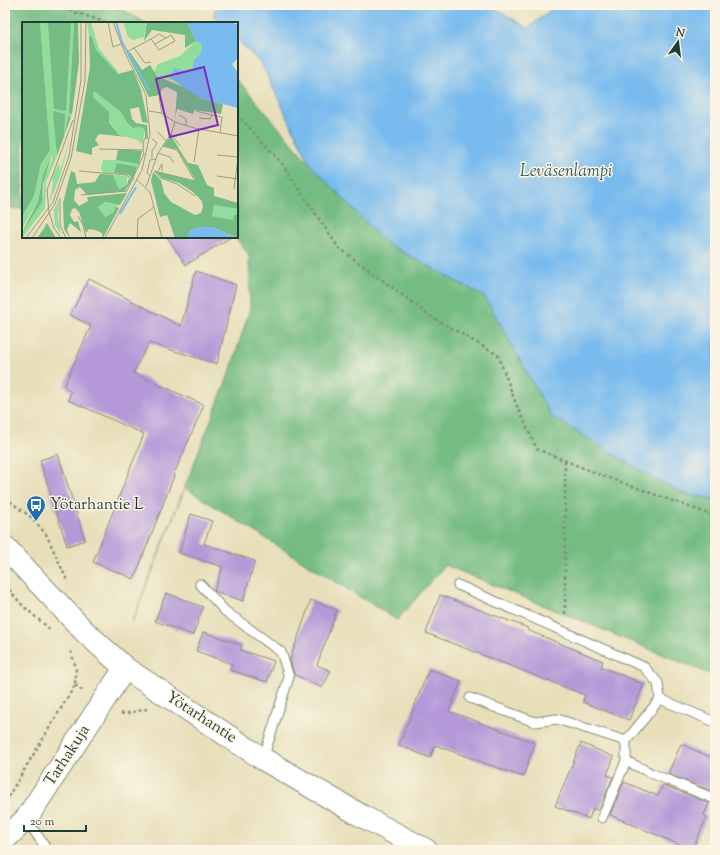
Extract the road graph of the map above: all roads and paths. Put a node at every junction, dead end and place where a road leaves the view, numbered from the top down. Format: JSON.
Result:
{"nodes":[{"id":1,"x":13,"y":5,"type":"edge"},
{"id":2,"x":52,"y":5,"type":"edge"},
{"id":3,"x":5,"y":11,"type":"edge"},
{"id":4,"x":105,"y":22,"type":"edge"},
{"id":5,"x":238,"y":115,"type":"edge"},
{"id":6,"x":565,"y":461,"type":"junction"},
{"id":7,"x":5,"y":498,"type":"edge"},
{"id":8,"x":715,"y":516,"type":"edge"},
{"id":9,"x":5,"y":547,"type":"edge"},
{"id":10,"x":68,"y":583,"type":"dead end"},
{"id":11,"x":200,"y":584,"type":"dead end"},
{"id":12,"x":5,"y":585,"type":"edge"},
{"id":13,"x":458,"y":585,"type":"dead end"},
{"id":14,"x":85,"y":632,"type":"junction"},
{"id":15,"x":565,"y":632,"type":"junction"},
{"id":16,"x":58,"y":636,"type":"dead end"},
{"id":17,"x":125,"y":668,"type":"junction"},
{"id":18,"x":470,"y":698,"type":"dead end"},
{"id":19,"x":660,"y":699,"type":"junction"},
{"id":20,"x":715,"y":722,"type":"edge"},
{"id":21,"x":626,"y":741,"type":"junction"},
{"id":22,"x":264,"y":759,"type":"junction"},
{"id":23,"x":626,"y":761,"type":"junction"},
{"id":24,"x":715,"y":799,"type":"edge"},
{"id":25,"x":5,"y":802,"type":"edge"},
{"id":26,"x":602,"y":818,"type":"dead end"},
{"id":27,"x":26,"y":819,"type":"junction"},
{"id":28,"x":5,"y":839,"type":"edge"},
{"id":29,"x":44,"y":850,"type":"edge"},
{"id":30,"x":426,"y":850,"type":"edge"}],
"edges":[{"from":1,"to":3,"type":"path"},
{"from":2,"to":4,"type":"path"},
{"from":5,"to":6,"type":"path"},
{"from":6,"to":8,"type":"path"},
{"from":6,"to":15,"type":"path"},
{"from":7,"to":10,"type":"path"},
{"from":9,"to":14,"type":"street","name":"Yötarhantie"},
{"from":11,"to":22,"type":"lane"},
{"from":12,"to":16,"type":"path"},
{"from":13,"to":15,"type":"lane"},
{"from":14,"to":17,"type":"street","name":"Yötarhantie"},
{"from":14,"to":25,"type":"path"},
{"from":15,"to":19,"type":"lane"},
{"from":17,"to":22,"type":"street","name":"Yötarhantie"},
{"from":17,"to":27,"type":"street","name":"Tarhakuja"},
{"from":18,"to":21,"type":"lane"},
{"from":19,"to":20,"type":"lane"},
{"from":19,"to":21,"type":"lane"},
{"from":21,"to":23,"type":"lane"},
{"from":22,"to":30,"type":"street","name":"Yötarhantie"},
{"from":23,"to":24,"type":"lane"},
{"from":23,"to":26,"type":"lane"},
{"from":27,"to":28,"type":"street","name":"Tarhakuja"},
{"from":27,"to":29,"type":"lane"}]}
